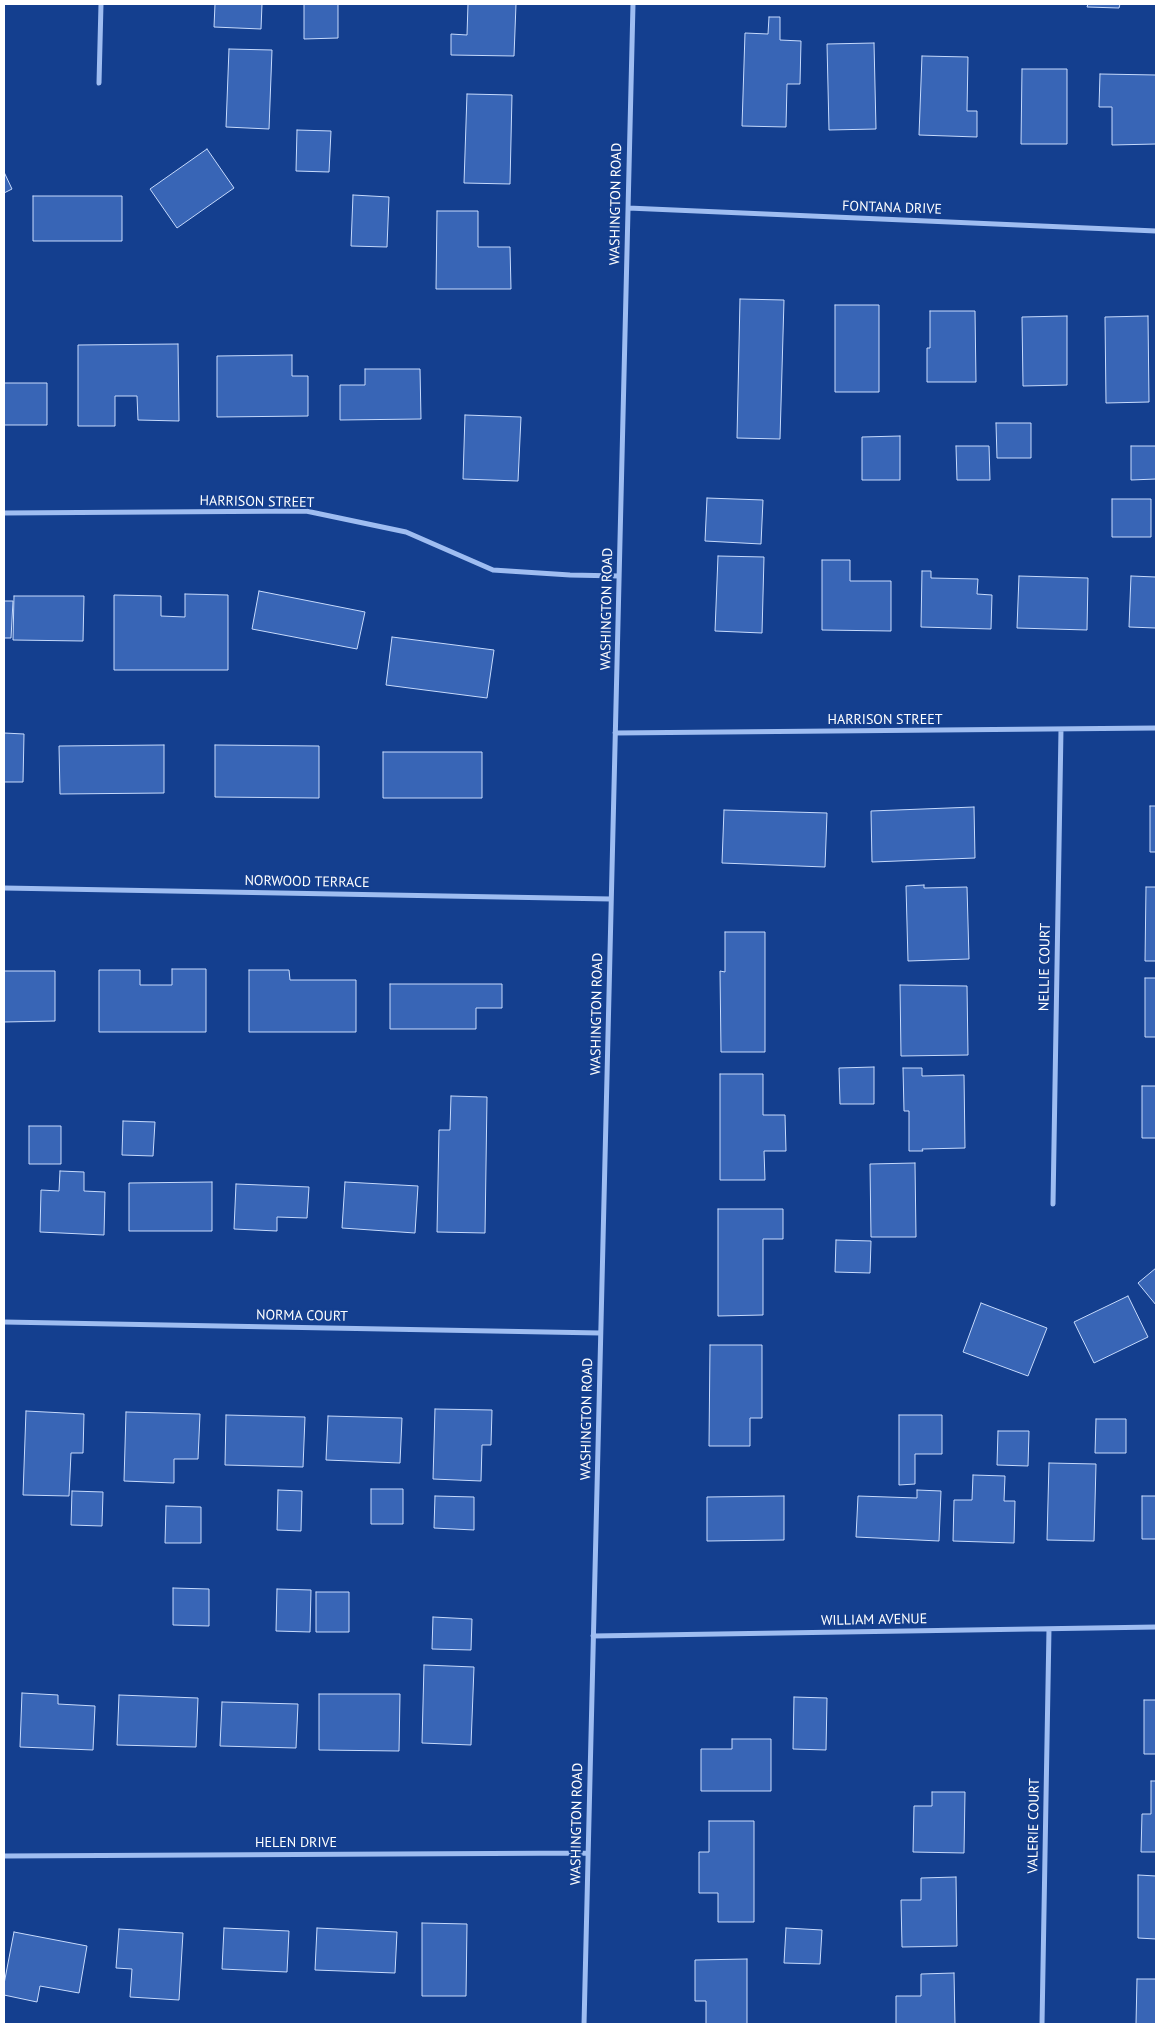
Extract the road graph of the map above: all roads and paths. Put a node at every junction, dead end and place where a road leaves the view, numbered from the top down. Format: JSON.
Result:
{"nodes":[{"id":1,"x":100,"y":4,"type":"edge"},
{"id":2,"x":633,"y":4,"type":"edge"},
{"id":3,"x":98,"y":83,"type":"dead end"},
{"id":4,"x":628,"y":208,"type":"junction"},
{"id":5,"x":1156,"y":231,"type":"edge"},
{"id":6,"x":4,"y":514,"type":"edge"},
{"id":7,"x":619,"y":576,"type":"junction"},
{"id":8,"x":1156,"y":728,"type":"edge"},
{"id":9,"x":1061,"y":730,"type":"junction"},
{"id":10,"x":615,"y":733,"type":"junction"},
{"id":11,"x":4,"y":888,"type":"edge"},
{"id":12,"x":611,"y":899,"type":"junction"},
{"id":13,"x":1053,"y":1204,"type":"dead end"},
{"id":14,"x":4,"y":1322,"type":"edge"},
{"id":15,"x":600,"y":1333,"type":"junction"},
{"id":16,"x":1156,"y":1627,"type":"edge"},
{"id":17,"x":1049,"y":1629,"type":"junction"},
{"id":18,"x":593,"y":1636,"type":"junction"},
{"id":19,"x":588,"y":1853,"type":"junction"},
{"id":20,"x":4,"y":1856,"type":"edge"},
{"id":21,"x":584,"y":2024,"type":"edge"},
{"id":22,"x":1042,"y":2024,"type":"edge"}],
"edges":[{"from":1,"to":3,"type":"street"},
{"from":2,"to":4,"type":"street","name":"WASHINGTON ROAD"},
{"from":4,"to":5,"type":"street","name":"FONTANA DRIVE"},
{"from":4,"to":7,"type":"street","name":"WASHINGTON ROAD"},
{"from":6,"to":7,"type":"street","name":"HARRISON STREET"},
{"from":7,"to":10,"type":"street","name":"WASHINGTON ROAD"},
{"from":8,"to":9,"type":"street","name":"HARRISON STREET"},
{"from":9,"to":10,"type":"street","name":"HARRISON STREET"},
{"from":9,"to":13,"type":"street","name":"NELLIE COURT"},
{"from":10,"to":12,"type":"street","name":"WASHINGTON ROAD"},
{"from":11,"to":12,"type":"street","name":"NORWOOD TERRACE"},
{"from":12,"to":15,"type":"street","name":"WASHINGTON ROAD"},
{"from":14,"to":15,"type":"street","name":"NORMA COURT"},
{"from":15,"to":18,"type":"street","name":"WASHINGTON ROAD"},
{"from":16,"to":17,"type":"street","name":"WILLIAM AVENUE"},
{"from":17,"to":18,"type":"street","name":"WILLIAM AVENUE"},
{"from":17,"to":22,"type":"street","name":"VALERIE COURT"},
{"from":18,"to":19,"type":"street","name":"WASHINGTON ROAD"},
{"from":19,"to":20,"type":"street","name":"HELEN DRIVE"},
{"from":19,"to":21,"type":"street","name":"WASHINGTON ROAD"}]}
